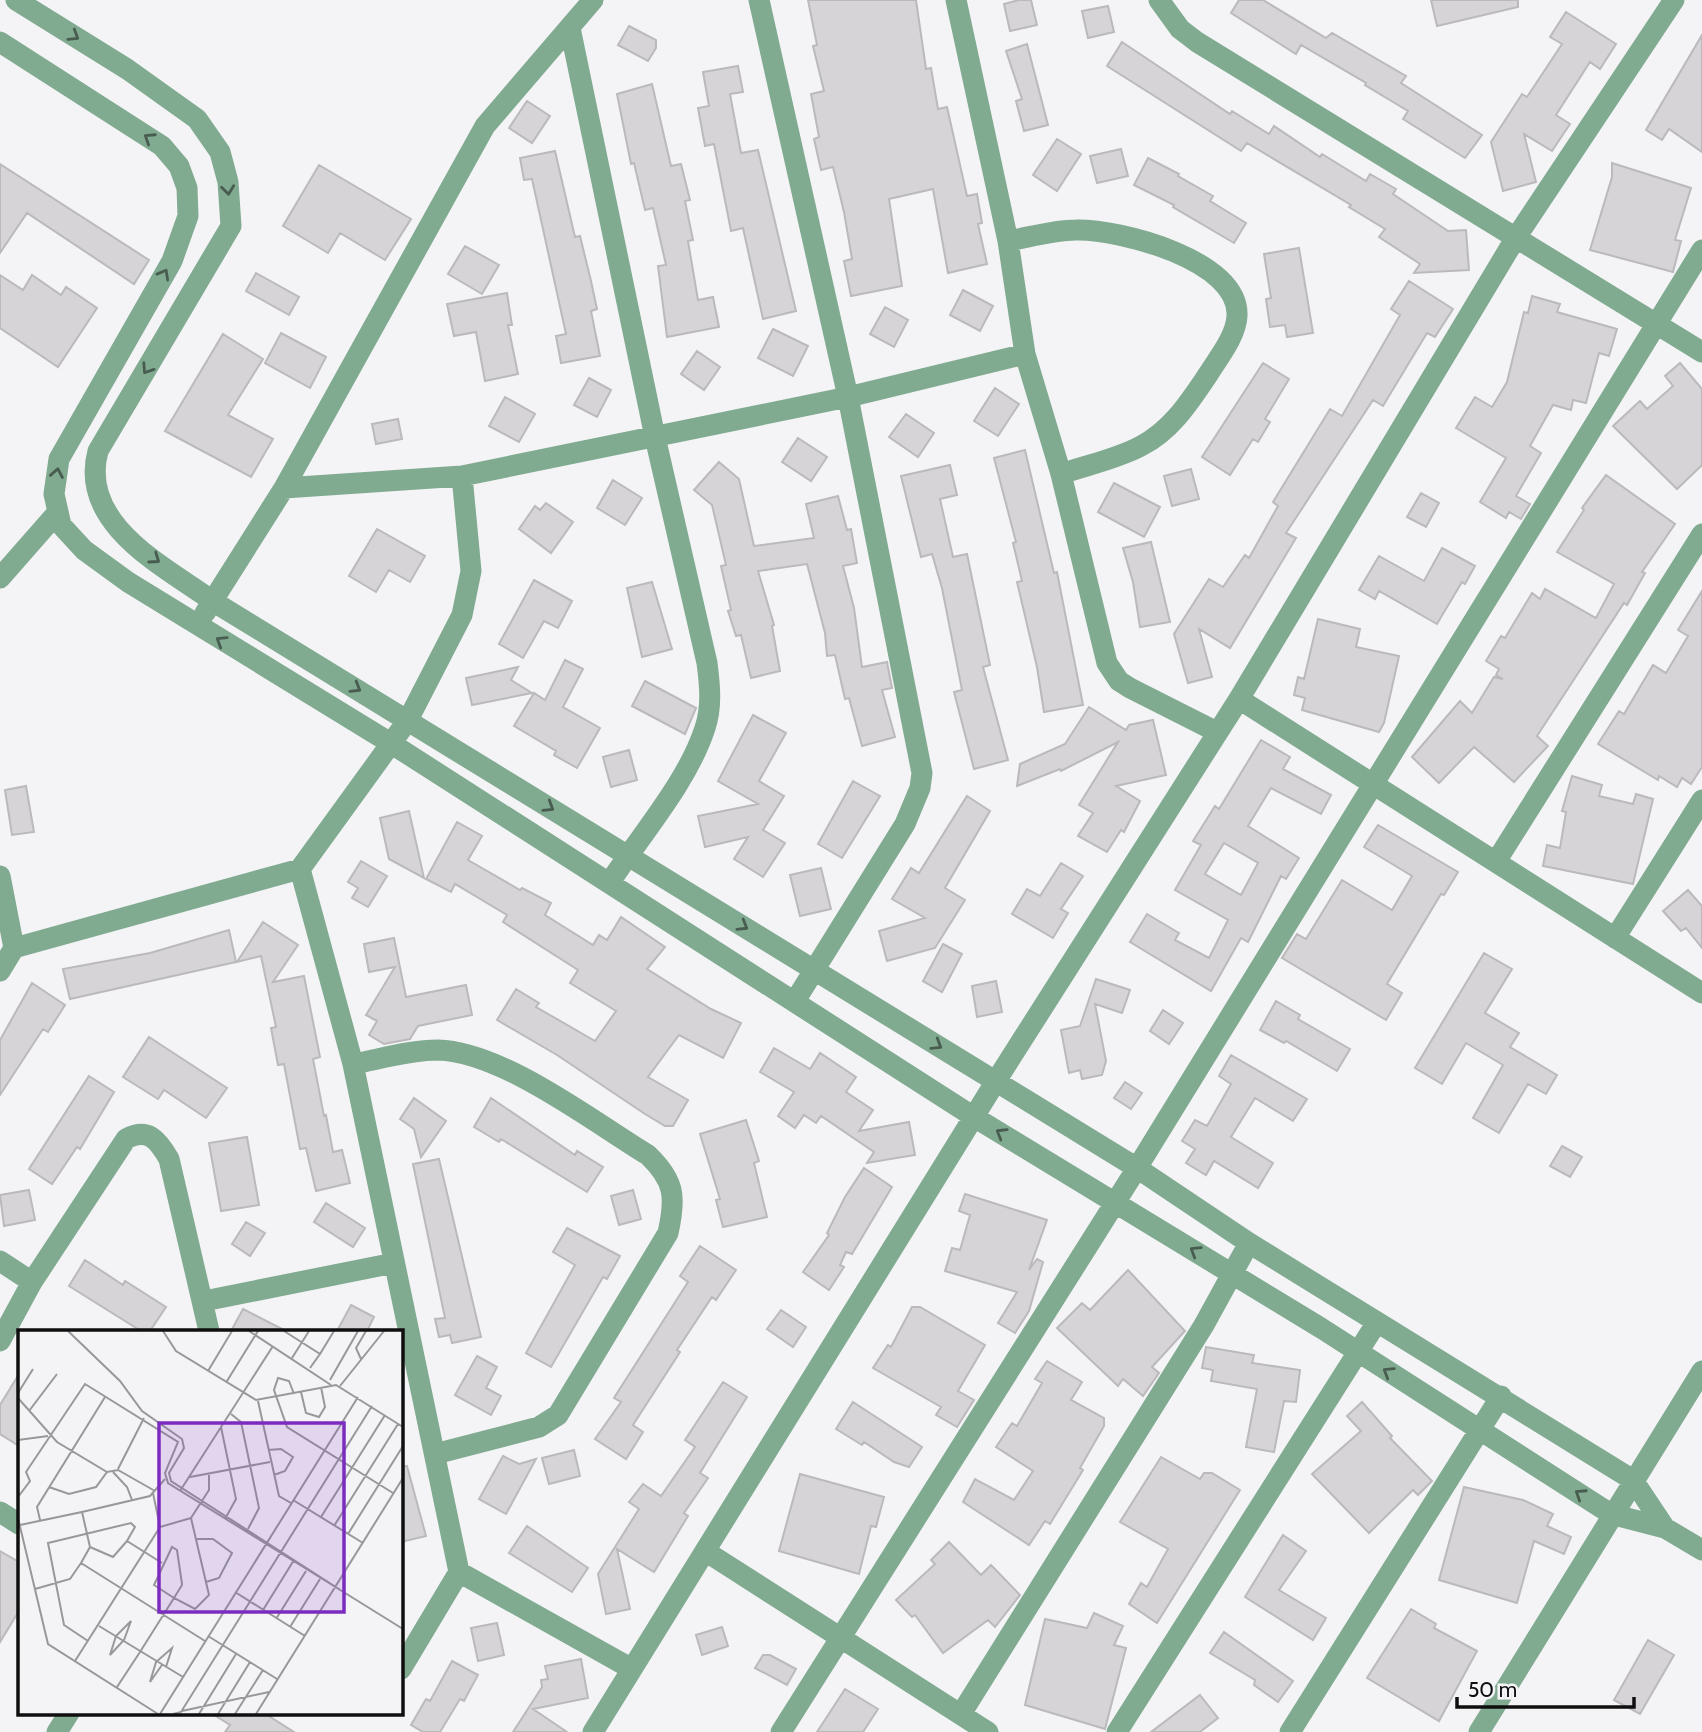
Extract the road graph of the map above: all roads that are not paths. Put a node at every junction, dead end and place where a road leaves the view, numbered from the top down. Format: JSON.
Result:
{"nodes":[{"id":1,"x":16,"y":0,"type":"edge"},
{"id":2,"x":593,"y":0,"type":"edge"},
{"id":3,"x":759,"y":0,"type":"edge"},
{"id":4,"x":956,"y":0,"type":"edge"},
{"id":5,"x":1159,"y":0,"type":"edge"},
{"id":6,"x":1674,"y":0,"type":"edge"},
{"id":7,"x":570,"y":28,"type":"junction"},
{"id":8,"x":0,"y":42,"type":"edge"},
{"id":9,"x":1515,"y":239,"type":"junction"},
{"id":10,"x":1008,"y":241,"type":"junction"},
{"id":11,"x":1702,"y":250,"type":"edge"},
{"id":12,"x":1655,"y":325,"type":"junction"},
{"id":13,"x":1702,"y":352,"type":"edge"},
{"id":14,"x":1025,"y":354,"type":"junction"},
{"id":15,"x":848,"y":397,"type":"junction"},
{"id":16,"x":655,"y":437,"type":"junction"},
{"id":17,"x":1061,"y":474,"type":"junction"},
{"id":18,"x":462,"y":477,"type":"junction"},
{"id":19,"x":284,"y":488,"type":"junction"},
{"id":20,"x":57,"y":513,"type":"junction"},
{"id":21,"x":1702,"y":534,"type":"edge"},
{"id":22,"x":0,"y":578,"type":"edge"},
{"id":23,"x":214,"y":602,"type":"junction"},
{"id":24,"x":195,"y":625,"type":"junction"},
{"id":25,"x":1240,"y":699,"type":"junction"},
{"id":26,"x":408,"y":720,"type":"junction"},
{"id":27,"x":1217,"y":732,"type":"junction"},
{"id":28,"x":392,"y":744,"type":"junction"},
{"id":29,"x":1373,"y":782,"type":"junction"},
{"id":30,"x":1702,"y":800,"type":"edge"},
{"id":31,"x":627,"y":856,"type":"junction"},
{"id":32,"x":1497,"y":860,"type":"junction"},
{"id":33,"x":300,"y":869,"type":"junction"},
{"id":34,"x":0,"y":876,"type":"edge"},
{"id":35,"x":610,"y":882,"type":"junction"},
{"id":36,"x":1615,"y":938,"type":"junction"},
{"id":37,"x":14,"y":948,"type":"junction"},
{"id":38,"x":0,"y":971,"type":"edge"},
{"id":39,"x":816,"y":971,"type":"junction"},
{"id":40,"x":1702,"y":993,"type":"edge"},
{"id":41,"x":795,"y":1001,"type":"junction"},
{"id":42,"x":353,"y":1064,"type":"junction"},
{"id":43,"x":996,"y":1081,"type":"junction"},
{"id":44,"x":974,"y":1117,"type":"junction"},
{"id":45,"x":1137,"y":1168,"type":"junction"},
{"id":46,"x":1115,"y":1202,"type":"junction"},
{"id":47,"x":1250,"y":1243,"type":"junction"},
{"id":48,"x":0,"y":1261,"type":"edge"},
{"id":49,"x":394,"y":1263,"type":"junction"},
{"id":50,"x":1233,"y":1274,"type":"junction"},
{"id":51,"x":32,"y":1282,"type":"junction"},
{"id":52,"x":204,"y":1301,"type":"junction"},
{"id":53,"x":1377,"y":1322,"type":"junction"},
{"id":54,"x":209,"y":1330,"type":"edge"},
{"id":55,"x":0,"y":1341,"type":"edge"},
{"id":56,"x":1359,"y":1353,"type":"junction"},
{"id":57,"x":1702,"y":1371,"type":"edge"},
{"id":58,"x":1501,"y":1396,"type":"junction"},
{"id":59,"x":1480,"y":1428,"type":"junction"},
{"id":60,"x":435,"y":1454,"type":"junction"},
{"id":61,"x":1633,"y":1480,"type":"junction"},
{"id":62,"x":0,"y":1511,"type":"edge"},
{"id":63,"x":1611,"y":1514,"type":"junction"},
{"id":64,"x":18,"y":1523,"type":"edge"},
{"id":65,"x":1665,"y":1528,"type":"junction"},
{"id":66,"x":1702,"y":1550,"type":"edge"},
{"id":67,"x":705,"y":1551,"type":"junction"},
{"id":68,"x":459,"y":1573,"type":"junction"},
{"id":69,"x":839,"y":1636,"type":"junction"},
{"id":70,"x":402,"y":1667,"type":"edge"},
{"id":71,"x":632,"y":1670,"type":"junction"},
{"id":72,"x":68,"y":1714,"type":"edge"},
{"id":73,"x":961,"y":1714,"type":"junction"},
{"id":74,"x":57,"y":1732,"type":"edge"},
{"id":75,"x":593,"y":1732,"type":"edge"},
{"id":76,"x":781,"y":1732,"type":"edge"},
{"id":77,"x":988,"y":1732,"type":"edge"},
{"id":78,"x":1117,"y":1732,"type":"edge"},
{"id":79,"x":1290,"y":1732,"type":"edge"},
{"id":80,"x":1479,"y":1732,"type":"edge"}],
"edges":[{"from":1,"to":23,"type":"street","one_way":true},
{"from":2,"to":7,"type":"street"},
{"from":3,"to":15,"type":"street"},
{"from":4,"to":10,"type":"street"},
{"from":5,"to":9,"type":"street"},
{"from":6,"to":9,"type":"street"},
{"from":7,"to":16,"type":"street"},
{"from":7,"to":19,"type":"street"},
{"from":20,"to":8,"type":"street","one_way":true},
{"from":9,"to":12,"type":"street"},
{"from":9,"to":25,"type":"street"},
{"from":10,"to":14,"type":"street"},
{"from":10,"to":17,"type":"street"},
{"from":11,"to":12,"type":"street"},
{"from":12,"to":13,"type":"street"},
{"from":12,"to":29,"type":"street"},
{"from":14,"to":15,"type":"street"},
{"from":14,"to":17,"type":"street"},
{"from":15,"to":16,"type":"street"},
{"from":15,"to":39,"type":"street"},
{"from":16,"to":18,"type":"street"},
{"from":16,"to":31,"type":"street"},
{"from":17,"to":27,"type":"street"},
{"from":18,"to":19,"type":"street"},
{"from":18,"to":26,"type":"street"},
{"from":19,"to":23,"type":"street"},
{"from":20,"to":22,"type":"street"},
{"from":20,"to":24,"type":"street"},
{"from":21,"to":32,"type":"street"},
{"from":23,"to":24,"type":"street"},
{"from":23,"to":26,"type":"street","one_way":true},
{"from":28,"to":24,"type":"street","one_way":true},
{"from":25,"to":27,"type":"street"},
{"from":25,"to":29,"type":"street"},
{"from":26,"to":28,"type":"street"},
{"from":26,"to":31,"type":"street","one_way":true},
{"from":27,"to":43,"type":"street"},
{"from":28,"to":33,"type":"street"},
{"from":28,"to":35,"type":"street"},
{"from":29,"to":32,"type":"street"},
{"from":29,"to":45,"type":"street"},
{"from":30,"to":36,"type":"street"},
{"from":31,"to":35,"type":"street"},
{"from":31,"to":39,"type":"street","one_way":true},
{"from":32,"to":36,"type":"street"},
{"from":33,"to":37,"type":"street"},
{"from":33,"to":42,"type":"street"},
{"from":34,"to":37,"type":"street"},
{"from":35,"to":41,"type":"street"},
{"from":36,"to":40,"type":"street"},
{"from":37,"to":38,"type":"street"},
{"from":39,"to":41,"type":"street"},
{"from":39,"to":43,"type":"street","one_way":true},
{"from":41,"to":44,"type":"street"},
{"from":42,"to":49,"type":"street"},
{"from":42,"to":60,"type":"street"},
{"from":43,"to":44,"type":"street"},
{"from":43,"to":45,"type":"street"},
{"from":46,"to":44,"type":"street","one_way":true},
{"from":44,"to":67,"type":"street"},
{"from":45,"to":46,"type":"street"},
{"from":45,"to":47,"type":"street"},
{"from":50,"to":46,"type":"street","one_way":true},
{"from":46,"to":69,"type":"street"},
{"from":47,"to":50,"type":"street"},
{"from":47,"to":53,"type":"street"},
{"from":48,"to":51,"type":"street"},
{"from":49,"to":52,"type":"street"},
{"from":49,"to":60,"type":"street"},
{"from":50,"to":56,"type":"street"},
{"from":50,"to":73,"type":"street"},
{"from":51,"to":52,"type":"street"},
{"from":51,"to":55,"type":"street"},
{"from":52,"to":54,"type":"street"},
{"from":53,"to":56,"type":"street"},
{"from":53,"to":58,"type":"street"},
{"from":59,"to":56,"type":"street","one_way":true},
{"from":56,"to":78,"type":"street"},
{"from":57,"to":61,"type":"street"},
{"from":58,"to":59,"type":"street"},
{"from":58,"to":61,"type":"street"},
{"from":63,"to":59,"type":"street","one_way":true},
{"from":59,"to":79,"type":"street"},
{"from":60,"to":68,"type":"street"},
{"from":61,"to":63,"type":"street"},
{"from":61,"to":65,"type":"street"},
{"from":62,"to":64,"type":"street"},
{"from":63,"to":65,"type":"street"},
{"from":63,"to":80,"type":"street"},
{"from":65,"to":66,"type":"street"},
{"from":67,"to":69,"type":"street"},
{"from":67,"to":71,"type":"street"},
{"from":68,"to":70,"type":"street"},
{"from":68,"to":71,"type":"street"},
{"from":69,"to":73,"type":"street"},
{"from":69,"to":76,"type":"street"},
{"from":71,"to":75,"type":"street"},
{"from":72,"to":74,"type":"street"},
{"from":73,"to":77,"type":"street"}]}
